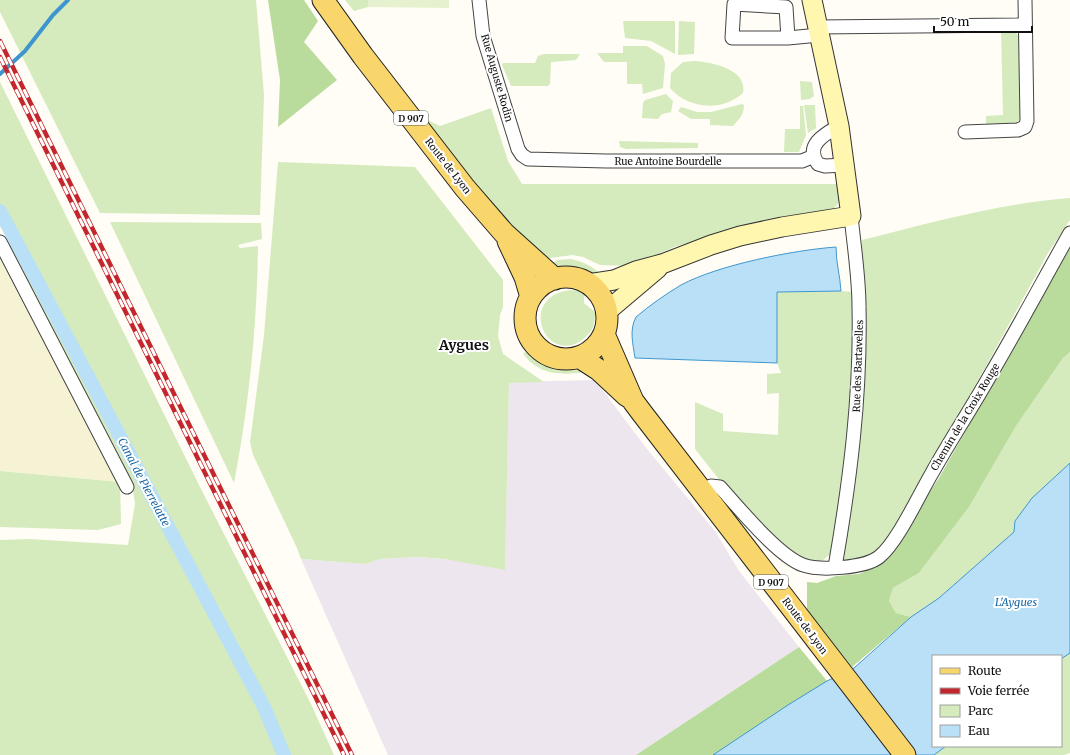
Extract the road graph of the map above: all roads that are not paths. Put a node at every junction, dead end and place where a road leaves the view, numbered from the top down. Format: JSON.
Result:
{"nodes":[{"id":1,"x":323,"y":0,"type":"edge"},
{"id":2,"x":479,"y":0,"type":"edge"},
{"id":3,"x":812,"y":0,"type":"edge"},
{"id":4,"x":1025,"y":0,"type":"edge"},
{"id":5,"x":1025,"y":25,"type":"junction"},
{"id":6,"x":818,"y":31,"type":"junction"},
{"id":7,"x":788,"y":38,"type":"junction"},
{"id":8,"x":839,"y":126,"type":"junction"},
{"id":9,"x":965,"y":132,"type":"dead end"},
{"id":10,"x":522,"y":155,"type":"joint"},
{"id":11,"x":814,"y":156,"type":"junction"},
{"id":12,"x":845,"y":165,"type":"junction"},
{"id":13,"x":851,"y":216,"type":"junction"},
{"id":14,"x":504,"y":233,"type":"junction"},
{"id":15,"x":1070,"y":233,"type":"edge"},
{"id":16,"x":0,"y":242,"type":"edge"},
{"id":17,"x":662,"y":264,"type":"junction"},
{"id":18,"x":556,"y":279,"type":"junction"},
{"id":19,"x":588,"y":284,"type":"junction"},
{"id":20,"x":531,"y":298,"type":"junction"},
{"id":21,"x":606,"y":312,"type":"junction"},
{"id":22,"x":604,"y":334,"type":"junction"},
{"id":23,"x":579,"y":357,"type":"junction"},
{"id":24,"x":633,"y":401,"type":"junction"},
{"id":25,"x":127,"y":487,"type":"dead end"},
{"id":26,"x":701,"y":490,"type":"junction"},
{"id":27,"x":835,"y":567,"type":"junction"},
{"id":28,"x":905,"y":755,"type":"edge"}],
"edges":[{"from":1,"to":14,"type":"main road","name":"Route de Lyon","number":"D 907"},
{"from":2,"to":10,"type":"street","name":"Rue Auguste Rodin"},
{"from":3,"to":6,"type":"street","name":"Rue des Bartavelles"},
{"from":4,"to":5,"type":"street"},
{"from":5,"to":6,"type":"street"},
{"from":5,"to":9,"type":"street"},
{"from":6,"to":7,"type":"street"},
{"from":6,"to":8,"type":"street","name":"Rue des Bartavelles"},
{"from":7,"to":7,"type":"street"},
{"from":8,"to":11,"type":"street"},
{"from":8,"to":12,"type":"street","name":"Rue des Bartavelles"},
{"from":10,"to":11,"type":"street","name":"Rue Antoine Bourdelle"},
{"from":11,"to":12,"type":"street"},
{"from":12,"to":13,"type":"street","name":"Rue des Bartavelles"},
{"from":13,"to":17,"type":"street"},
{"from":13,"to":27,"type":"street","name":"Rue des Bartavelles"},
{"from":14,"to":18,"type":"main road","name":"Route de Lyon","number":"D 907"},
{"from":14,"to":20,"type":"main road","name":"Route de Lyon","number":"D 907"},
{"from":15,"to":27,"type":"street","name":"Chemin de la Croix Rouge"},
{"from":16,"to":25,"type":"street"},
{"from":17,"to":19,"type":"street"},
{"from":17,"to":21,"type":"street"},
{"from":18,"to":19,"type":"main road"},
{"from":18,"to":20,"type":"main road"},
{"from":19,"to":21,"type":"main road"},
{"from":20,"to":23,"type":"main road"},
{"from":21,"to":22,"type":"main road"},
{"from":22,"to":23,"type":"main road"},
{"from":22,"to":24,"type":"main road","name":"Route de Lyon","number":"D 907"},
{"from":23,"to":24,"type":"main road","name":"Route de Lyon","number":"D 907"},
{"from":24,"to":26,"type":"main road","name":"Route de Lyon","number":"D 907"},
{"from":26,"to":27,"type":"street"},
{"from":26,"to":28,"type":"main road","name":"Route de Lyon","number":"D 907"}]}
